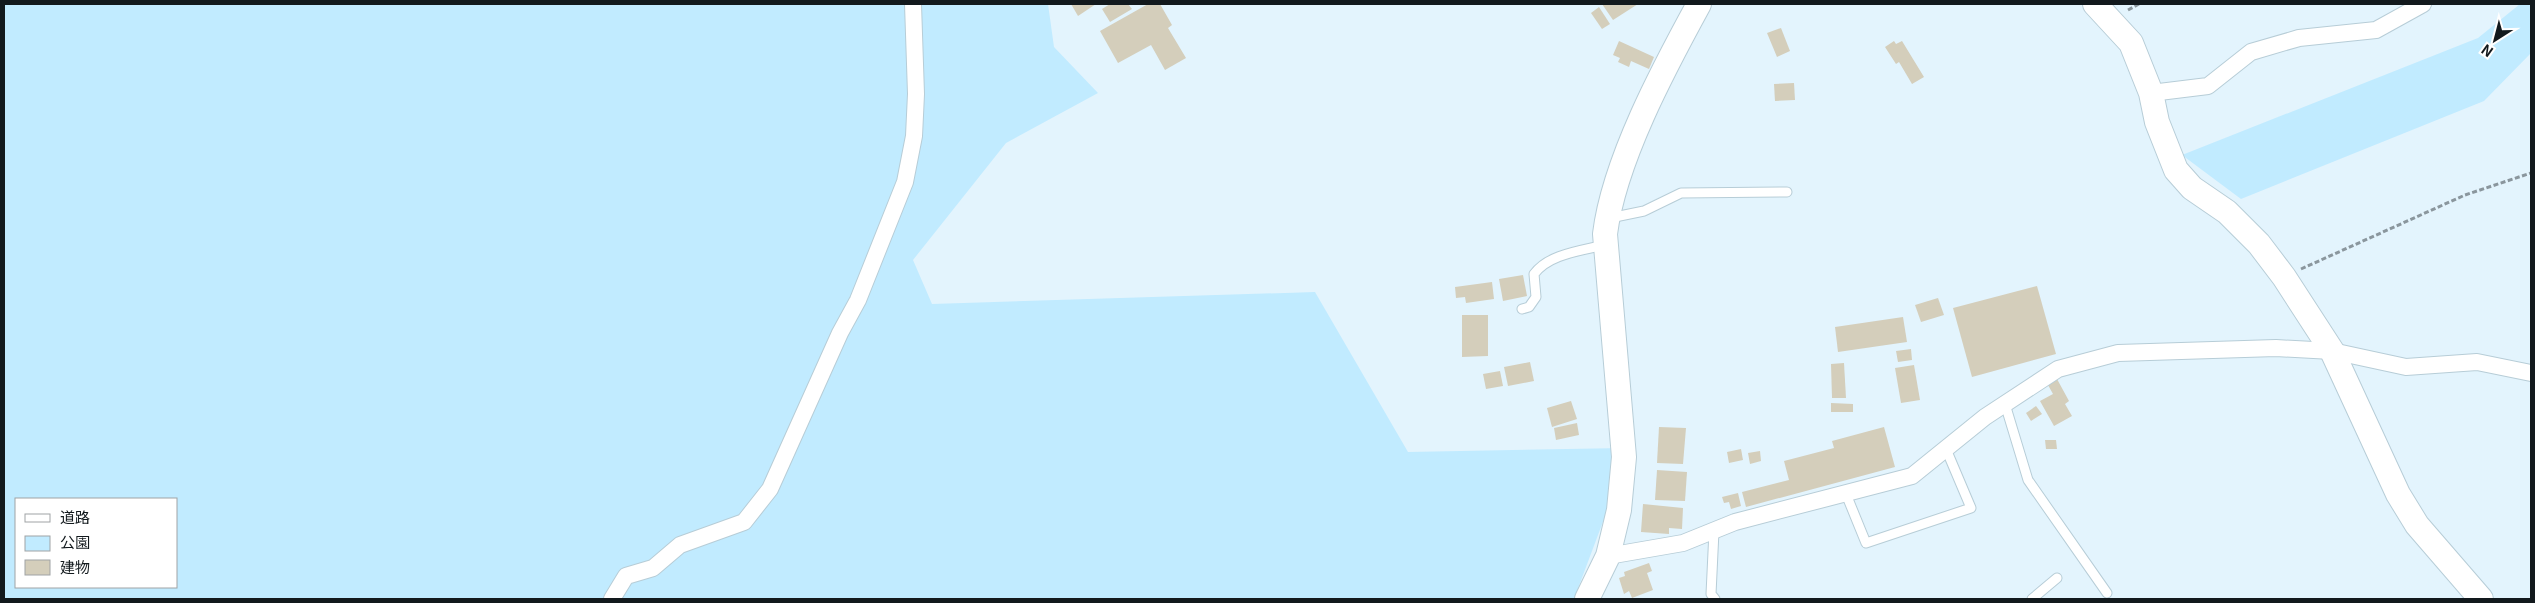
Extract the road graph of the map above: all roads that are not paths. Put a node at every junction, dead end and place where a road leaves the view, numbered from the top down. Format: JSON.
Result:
{"nodes":[{"id":1,"x":913,"y":4,"type":"edge"},
{"id":2,"x":1699,"y":4,"type":"edge"},
{"id":3,"x":2095,"y":4,"type":"edge"},
{"id":4,"x":2423,"y":4,"type":"edge"},
{"id":5,"x":2151,"y":93,"type":"junction"},
{"id":6,"x":1787,"y":192,"type":"dead end"},
{"id":7,"x":1607,"y":219,"type":"junction"},
{"id":8,"x":1607,"y":244,"type":"junction"},
{"id":9,"x":1522,"y":309,"type":"dead end"},
{"id":10,"x":2332,"y":351,"type":"junction"},
{"id":11,"x":2531,"y":373,"type":"edge"},
{"id":12,"x":2005,"y":404,"type":"junction"},
{"id":13,"x":1946,"y":449,"type":"junction"},
{"id":14,"x":1846,"y":494,"type":"junction"},
{"id":15,"x":1714,"y":530,"type":"junction"},
{"id":16,"x":1608,"y":556,"type":"junction"},
{"id":17,"x":2057,"y":578,"type":"dead end"},
{"id":18,"x":2107,"y":593,"type":"dead end"},
{"id":19,"x":612,"y":599,"type":"edge"},
{"id":20,"x":1586,"y":599,"type":"edge"},
{"id":21,"x":1715,"y":599,"type":"edge"},
{"id":22,"x":2032,"y":599,"type":"edge"},
{"id":23,"x":2481,"y":599,"type":"edge"}],
"edges":[{"from":1,"to":19,"type":"street"},
{"from":2,"to":7,"type":"street"},
{"from":3,"to":5,"type":"street"},
{"from":4,"to":5,"type":"street"},
{"from":5,"to":10,"type":"street"},
{"from":6,"to":7,"type":"lane"},
{"from":7,"to":8,"type":"street"},
{"from":8,"to":9,"type":"lane"},
{"from":8,"to":16,"type":"street"},
{"from":10,"to":11,"type":"street"},
{"from":10,"to":12,"type":"street"},
{"from":10,"to":23,"type":"street"},
{"from":12,"to":13,"type":"street"},
{"from":12,"to":18,"type":"lane"},
{"from":13,"to":14,"type":"street"},
{"from":13,"to":14,"type":"lane"},
{"from":14,"to":15,"type":"street"},
{"from":15,"to":16,"type":"street"},
{"from":15,"to":21,"type":"lane"},
{"from":16,"to":20,"type":"street"},
{"from":17,"to":22,"type":"lane"}]}
